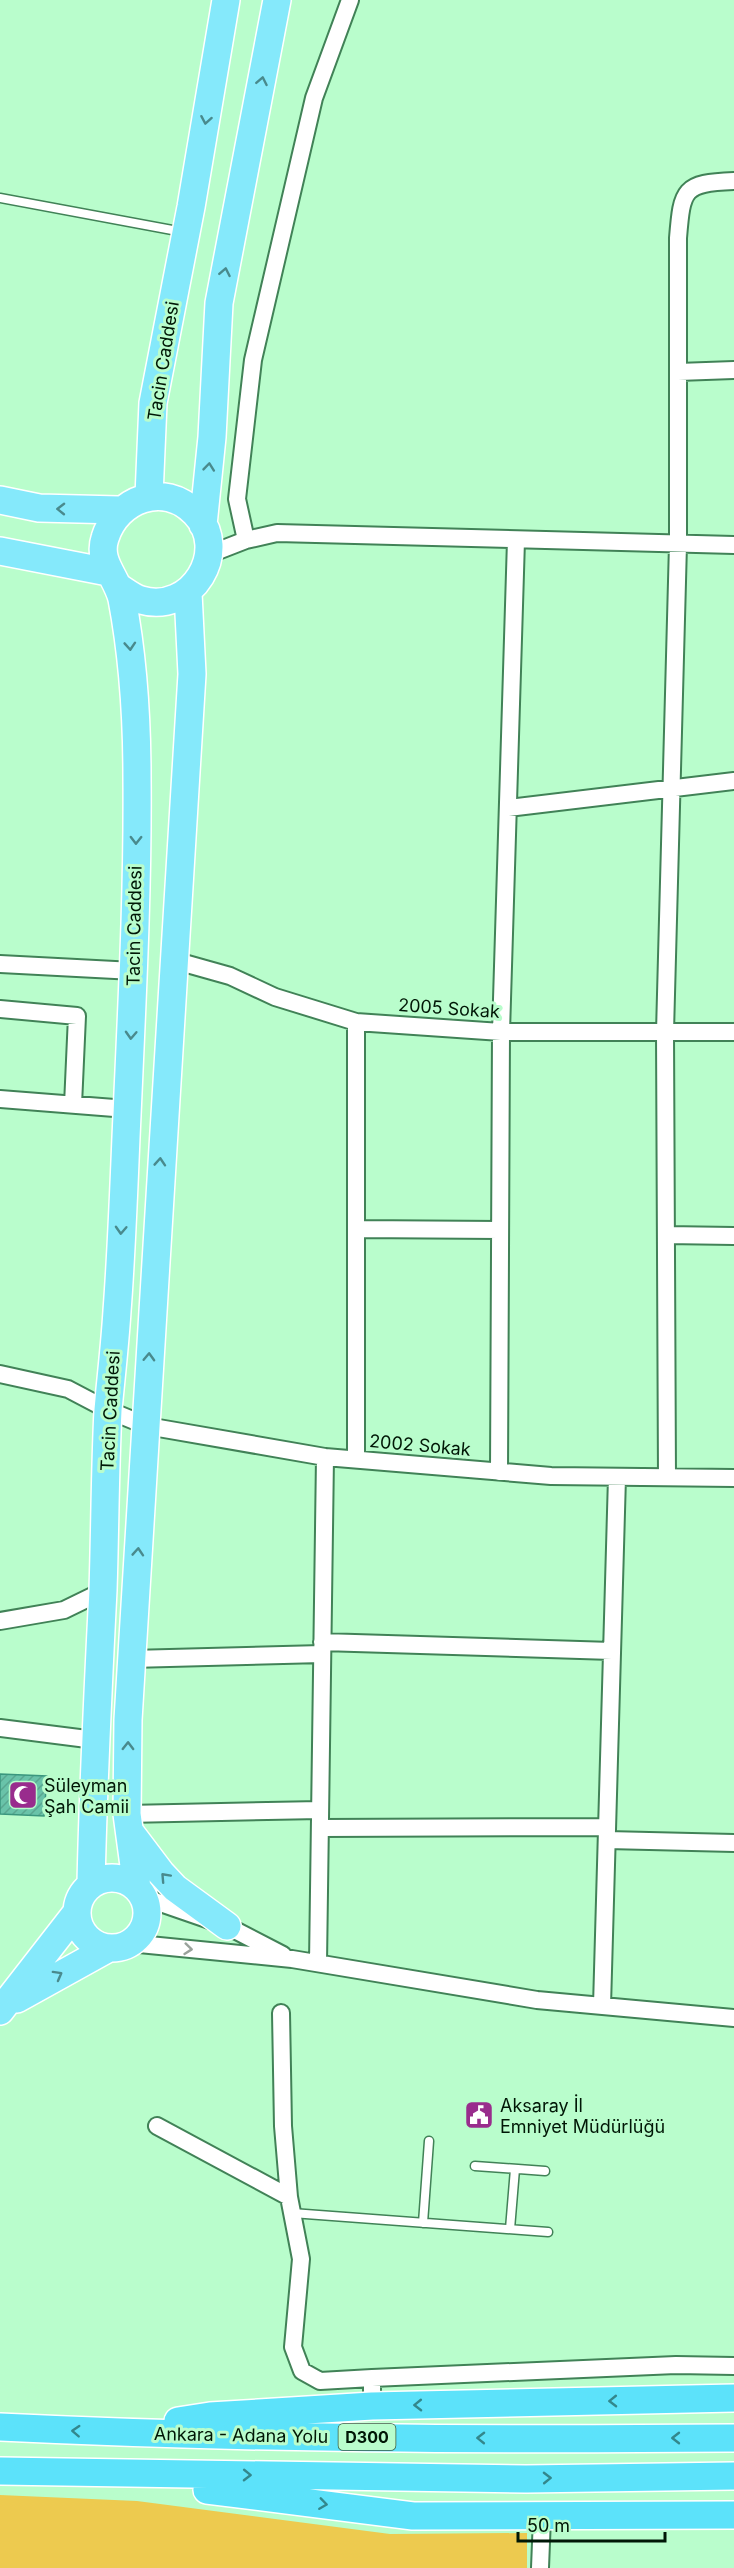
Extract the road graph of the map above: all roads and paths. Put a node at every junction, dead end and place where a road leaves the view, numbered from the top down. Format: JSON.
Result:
{"nodes":[{"id":1,"x":226,"y":0,"type":"edge"},
{"id":2,"x":277,"y":0,"type":"edge"},
{"id":3,"x":350,"y":0,"type":"edge"},
{"id":4,"x":734,"y":181,"type":"edge"},
{"id":5,"x":0,"y":198,"type":"edge"},
{"id":6,"x":186,"y":232,"type":"junction"},
{"id":7,"x":734,"y":370,"type":"edge"},
{"id":8,"x":678,"y":372,"type":"junction"},
{"id":9,"x":148,"y":496,"type":"junction"},
{"id":10,"x":0,"y":500,"type":"edge"},
{"id":11,"x":119,"y":510,"type":"junction"},
{"id":12,"x":203,"y":525,"type":"junction"},
{"id":13,"x":246,"y":540,"type":"junction"},
{"id":14,"x":516,"y":540,"type":"junction"},
{"id":15,"x":678,"y":544,"type":"junction"},
{"id":16,"x":734,"y":545,"type":"edge"},
{"id":17,"x":0,"y":551,"type":"edge"},
{"id":18,"x":210,"y":554,"type":"junction"},
{"id":19,"x":114,"y":580,"type":"junction"},
{"id":20,"x":188,"y":592,"type":"junction"},
{"id":21,"x":734,"y":781,"type":"edge"},
{"id":22,"x":671,"y":789,"type":"junction"},
{"id":23,"x":508,"y":808,"type":"junction"},
{"id":24,"x":173,"y":960,"type":"junction"},
{"id":25,"x":0,"y":964,"type":"edge"},
{"id":26,"x":134,"y":971,"type":"junction"},
{"id":27,"x":0,"y":1009,"type":"edge"},
{"id":28,"x":356,"y":1022,"type":"junction"},
{"id":29,"x":501,"y":1032,"type":"junction"},
{"id":30,"x":665,"y":1032,"type":"junction"},
{"id":31,"x":734,"y":1032,"type":"edge"},
{"id":32,"x":0,"y":1099,"type":"edge"},
{"id":33,"x":72,"y":1105,"type":"junction"},
{"id":34,"x":127,"y":1109,"type":"junction"},
{"id":35,"x":356,"y":1229,"type":"junction"},
{"id":36,"x":500,"y":1230,"type":"junction"},
{"id":37,"x":666,"y":1235,"type":"junction"},
{"id":38,"x":734,"y":1236,"type":"edge"},
{"id":39,"x":0,"y":1374,"type":"edge"},
{"id":40,"x":108,"y":1410,"type":"junction"},
{"id":41,"x":147,"y":1426,"type":"junction"},
{"id":42,"x":326,"y":1456,"type":"junction"},
{"id":43,"x":356,"y":1459,"type":"junction"},
{"id":44,"x":499,"y":1472,"type":"junction"},
{"id":45,"x":617,"y":1477,"type":"junction"},
{"id":46,"x":667,"y":1477,"type":"junction"},
{"id":47,"x":734,"y":1478,"type":"edge"},
{"id":48,"x":102,"y":1591,"type":"junction"},
{"id":49,"x":0,"y":1621,"type":"edge"},
{"id":50,"x":322,"y":1648,"type":"junction"},
{"id":51,"x":612,"y":1651,"type":"junction"},
{"id":52,"x":131,"y":1659,"type":"junction"},
{"id":53,"x":0,"y":1728,"type":"edge"},
{"id":54,"x":95,"y":1740,"type":"junction"},
{"id":55,"x":320,"y":1810,"type":"junction"},
{"id":56,"x":128,"y":1822,"type":"junction"},
{"id":57,"x":320,"y":1828,"type":"junction"},
{"id":58,"x":607,"y":1833,"type":"junction"},
{"id":59,"x":734,"y":1843,"type":"edge"},
{"id":60,"x":91,"y":1885,"type":"junction"},
{"id":61,"x":140,"y":1893,"type":"junction"},
{"id":62,"x":77,"y":1912,"type":"junction"},
{"id":63,"x":227,"y":1926,"type":"junction"},
{"id":64,"x":119,"y":1945,"type":"junction"},
{"id":65,"x":292,"y":1959,"type":"junction"},
{"id":66,"x":318,"y":1963,"type":"junction"},
{"id":67,"x":3,"y":2004,"type":"edge"},
{"id":68,"x":602,"y":2006,"type":"junction"},
{"id":69,"x":281,"y":2013,"type":"dead end"},
{"id":70,"x":734,"y":2018,"type":"edge"},
{"id":71,"x":157,"y":2127,"type":"dead end"},
{"id":72,"x":429,"y":2141,"type":"dead end"},
{"id":73,"x":475,"y":2166,"type":"dead end"},
{"id":74,"x":515,"y":2169,"type":"junction"},
{"id":75,"x":545,"y":2171,"type":"dead end"},
{"id":76,"x":291,"y":2205,"type":"junction"},
{"id":77,"x":423,"y":2223,"type":"junction"},
{"id":78,"x":510,"y":2229,"type":"junction"},
{"id":79,"x":548,"y":2232,"type":"dead end"},
{"id":80,"x":734,"y":2366,"type":"edge"},
{"id":81,"x":372,"y":2378,"type":"junction"},
{"id":82,"x":734,"y":2398,"type":"edge"},
{"id":83,"x":372,"y":2406,"type":"junction"},
{"id":84,"x":0,"y":2427,"type":"edge"},
{"id":85,"x":108,"y":2433,"type":"junction"},
{"id":86,"x":734,"y":2438,"type":"edge"},
{"id":87,"x":0,"y":2471,"type":"edge"},
{"id":88,"x":99,"y":2474,"type":"junction"},
{"id":89,"x":734,"y":2476,"type":"edge"},
{"id":90,"x":734,"y":2515,"type":"edge"},
{"id":91,"x":542,"y":2517,"type":"junction"},
{"id":92,"x":540,"y":2568,"type":"edge"}],
"edges":[{"from":1,"to":6,"type":"main road","name":"Tacin Caddesi","one_way":true},
{"from":12,"to":2,"type":"main road","one_way":true},
{"from":3,"to":13,"type":"street"},
{"from":4,"to":8,"type":"street"},
{"from":5,"to":6,"type":"lane"},
{"from":6,"to":9,"type":"main road","name":"Tacin Caddesi"},
{"from":7,"to":8,"type":"street"},
{"from":8,"to":15,"type":"street"},
{"from":9,"to":11,"type":"main road"},
{"from":9,"to":12,"type":"main road"},
{"from":11,"to":10,"type":"main road","one_way":true},
{"from":11,"to":19,"type":"main road","name":"Tacin Caddesi"},
{"from":12,"to":18,"type":"main road"},
{"from":13,"to":14,"type":"street"},
{"from":13,"to":18,"type":"street"},
{"from":14,"to":15,"type":"street"},
{"from":14,"to":23,"type":"street"},
{"from":15,"to":16,"type":"street"},
{"from":15,"to":22,"type":"street"},
{"from":17,"to":19,"type":"main road"},
{"from":18,"to":20,"type":"main road"},
{"from":19,"to":20,"type":"main road"},
{"from":19,"to":26,"type":"main road","name":"Tacin Caddesi","one_way":true},
{"from":20,"to":24,"type":"main road","name":"Tacin Caddesi"},
{"from":21,"to":22,"type":"street"},
{"from":22,"to":23,"type":"street"},
{"from":22,"to":30,"type":"street"},
{"from":23,"to":29,"type":"street"},
{"from":24,"to":28,"type":"street","name":"2005 Sokak"},
{"from":41,"to":24,"type":"main road","name":"Tacin Caddesi","one_way":true},
{"from":25,"to":26,"type":"street"},
{"from":26,"to":34,"type":"main road","name":"Tacin Caddesi","one_way":true},
{"from":27,"to":33,"type":"street"},
{"from":28,"to":29,"type":"street","name":"2005 Sokak"},
{"from":28,"to":35,"type":"street"},
{"from":29,"to":30,"type":"street","name":"2005 Sokak"},
{"from":29,"to":36,"type":"street"},
{"from":30,"to":31,"type":"street","name":"2005 Sokak"},
{"from":30,"to":37,"type":"street"},
{"from":32,"to":33,"type":"street"},
{"from":33,"to":34,"type":"street"},
{"from":34,"to":40,"type":"main road","name":"Tacin Caddesi","one_way":true},
{"from":35,"to":36,"type":"street"},
{"from":35,"to":43,"type":"street"},
{"from":36,"to":44,"type":"street"},
{"from":37,"to":38,"type":"street"},
{"from":37,"to":46,"type":"street"},
{"from":39,"to":40,"type":"street","name":"2002 Sokak"},
{"from":40,"to":41,"type":"street","name":"2002 Sokak"},
{"from":40,"to":48,"type":"main road","name":"Tacin Caddesi"},
{"from":41,"to":42,"type":"street","name":"2002 Sokak"},
{"from":52,"to":41,"type":"main road","name":"Tacin Caddesi","one_way":true},
{"from":42,"to":43,"type":"street","name":"2002 Sokak"},
{"from":42,"to":50,"type":"street"},
{"from":43,"to":44,"type":"street","name":"2002 Sokak"},
{"from":44,"to":45,"type":"street","name":"2002 Sokak"},
{"from":45,"to":46,"type":"street","name":"2002 Sokak"},
{"from":45,"to":51,"type":"street"},
{"from":46,"to":47,"type":"street","name":"2002 Sokak"},
{"from":48,"to":49,"type":"street"},
{"from":48,"to":54,"type":"main road","name":"Tacin Caddesi"},
{"from":50,"to":51,"type":"street"},
{"from":50,"to":52,"type":"street"},
{"from":50,"to":55,"type":"street"},
{"from":51,"to":58,"type":"street"},
{"from":56,"to":52,"type":"main road","name":"Tacin Caddesi","one_way":true},
{"from":53,"to":54,"type":"street"},
{"from":54,"to":60,"type":"main road","name":"Tacin Caddesi"},
{"from":55,"to":56,"type":"street"},
{"from":55,"to":57,"type":"street"},
{"from":56,"to":61,"type":"main road","name":"Tacin Caddesi"},
{"from":63,"to":56,"type":"main road","one_way":true},
{"from":57,"to":58,"type":"street"},
{"from":57,"to":66,"type":"street"},
{"from":58,"to":59,"type":"street"},
{"from":58,"to":68,"type":"street"},
{"from":60,"to":61,"type":"main road"},
{"from":60,"to":62,"type":"main road"},
{"from":61,"to":63,"type":"street"},
{"from":61,"to":64,"type":"main road"},
{"from":62,"to":64,"type":"main road"},
{"from":62,"to":67,"type":"main road"},
{"from":63,"to":65,"type":"street"},
{"from":64,"to":65,"type":"street","one_way":true},
{"from":67,"to":64,"type":"main road","one_way":true},
{"from":65,"to":66,"type":"street"},
{"from":66,"to":68,"type":"street"},
{"from":68,"to":70,"type":"street"},
{"from":69,"to":76,"type":"street"},
{"from":71,"to":76,"type":"street"},
{"from":72,"to":77,"type":"lane"},
{"from":73,"to":74,"type":"lane"},
{"from":74,"to":75,"type":"lane"},
{"from":74,"to":78,"type":"lane"},
{"from":76,"to":77,"type":"lane"},
{"from":76,"to":81,"type":"street"},
{"from":77,"to":78,"type":"lane"},
{"from":78,"to":79,"type":"lane"},
{"from":80,"to":81,"type":"street"},
{"from":81,"to":83,"type":"street"},
{"from":82,"to":83,"type":"highway","one_way":true},
{"from":83,"to":85,"type":"highway"},
{"from":85,"to":84,"type":"highway","name":"Ankara - Adana Yolu","number":"D300","one_way":true},
{"from":86,"to":85,"type":"highway","name":"Ankara - Adana Yolu","number":"D300","one_way":true},
{"from":87,"to":88,"type":"highway","number":"D300"},
{"from":88,"to":89,"type":"highway","number":"D300","one_way":true},
{"from":88,"to":91,"type":"highway","one_way":true},
{"from":90,"to":91,"type":"highway"},
{"from":91,"to":92,"type":"street"}]}
